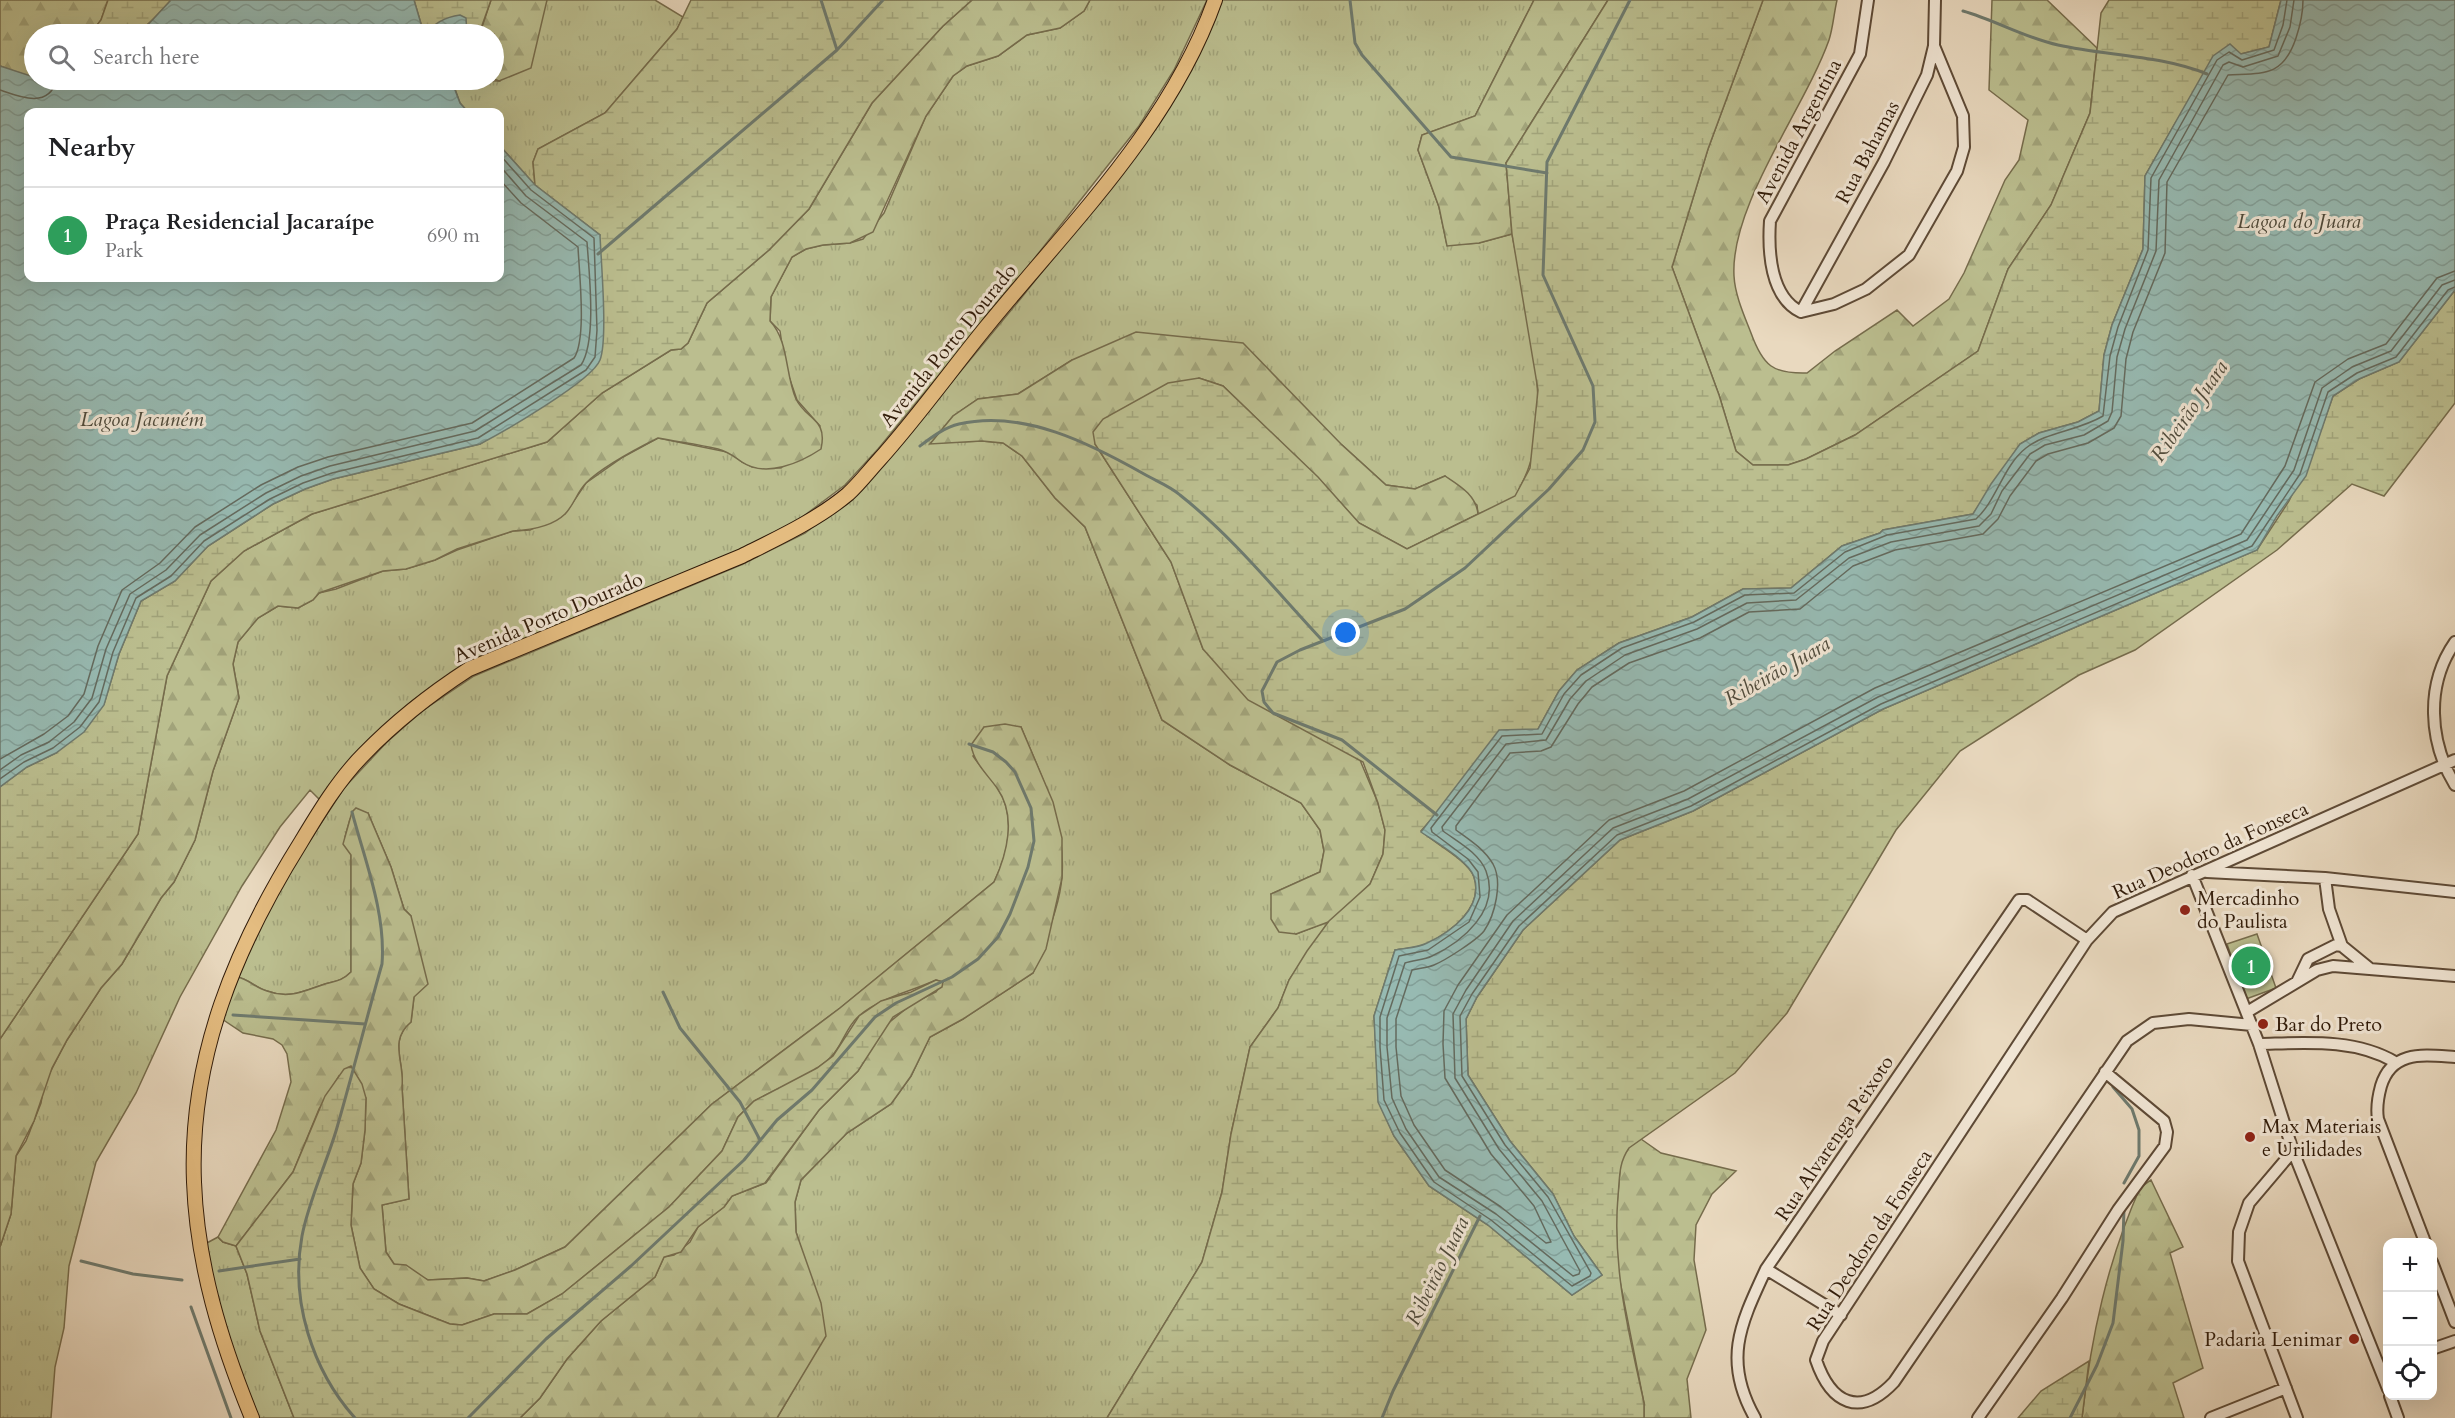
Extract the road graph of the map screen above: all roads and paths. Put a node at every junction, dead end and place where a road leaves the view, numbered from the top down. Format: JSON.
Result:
{"nodes":[{"id":1,"x":1215,"y":0,"type":"edge"},
{"id":2,"x":1868,"y":0,"type":"edge"},
{"id":3,"x":1935,"y":0,"type":"edge"},
{"id":4,"x":1934,"y":46,"type":"junction"},
{"id":5,"x":1801,"y":312,"type":"junction"},
{"id":6,"x":2455,"y":642,"type":"edge"},
{"id":7,"x":2455,"y":760,"type":"edge"},
{"id":8,"x":2444,"y":766,"type":"junction"},
{"id":9,"x":2455,"y":785,"type":"edge"},
{"id":10,"x":2198,"y":874,"type":"junction"},
{"id":11,"x":2325,"y":878,"type":"junction"},
{"id":12,"x":2455,"y":892,"type":"edge"},
{"id":13,"x":2087,"y":940,"type":"junction"},
{"id":14,"x":2342,"y":946,"type":"junction"},
{"id":15,"x":2369,"y":968,"type":"junction"},
{"id":16,"x":2455,"y":976,"type":"edge"},
{"id":17,"x":2297,"y":982,"type":"junction"},
{"id":18,"x":2247,"y":1012,"type":"junction"},
{"id":19,"x":2252,"y":1025,"type":"junction"},
{"id":20,"x":2259,"y":1044,"type":"junction"},
{"id":21,"x":2455,"y":1057,"type":"edge"},
{"id":22,"x":2395,"y":1062,"type":"junction"},
{"id":23,"x":2105,"y":1072,"type":"junction"},
{"id":24,"x":2293,"y":1151,"type":"junction"},
{"id":25,"x":2423,"y":1238,"type":"edge"},
{"id":26,"x":1766,"y":1269,"type":"junction"},
{"id":27,"x":2437,"y":1273,"type":"edge"},
{"id":28,"x":1841,"y":1315,"type":"junction"},
{"id":29,"x":2455,"y":1322,"type":"edge"},
{"id":30,"x":2455,"y":1341,"type":"edge"},
{"id":31,"x":2437,"y":1348,"type":"edge"},
{"id":32,"x":2383,"y":1365,"type":"edge"},
{"id":33,"x":2286,"y":1388,"type":"junction"},
{"id":34,"x":2392,"y":1400,"type":"edge"},
{"id":35,"x":252,"y":1418,"type":"edge"},
{"id":36,"x":1755,"y":1418,"type":"edge"},
{"id":37,"x":1978,"y":1418,"type":"edge"},
{"id":38,"x":2211,"y":1418,"type":"edge"},
{"id":39,"x":2297,"y":1418,"type":"edge"},
{"id":40,"x":2398,"y":1418,"type":"edge"}],
"edges":[{"from":1,"to":35,"type":"main road","name":"Avenida Porto Dourado"},
{"from":2,"to":5,"type":"street","name":"Avenida Argentina"},
{"from":3,"to":4,"type":"street","name":"Rua Bahamas"},
{"from":4,"to":5,"type":"street","name":"Rua Bahamas"},
{"from":4,"to":5,"type":"street"},
{"from":6,"to":8,"type":"street"},
{"from":7,"to":8,"type":"street","name":"Rua Deodoro da Fonseca"},
{"from":8,"to":9,"type":"street"},
{"from":8,"to":10,"type":"street","name":"Rua Deodoro da Fonseca"},
{"from":10,"to":11,"type":"street"},
{"from":10,"to":13,"type":"street","name":"Rua Deodoro da Fonseca"},
{"from":10,"to":18,"type":"street"},
{"from":11,"to":12,"type":"street"},
{"from":11,"to":14,"type":"street"},
{"from":13,"to":26,"type":"street","name":"Rua Alvarenga Peixoto"},
{"from":13,"to":28,"type":"street","name":"Rua Deodoro da Fonseca"},
{"from":14,"to":15,"type":"street"},
{"from":14,"to":17,"type":"street"},
{"from":15,"to":16,"type":"street"},
{"from":15,"to":17,"type":"street"},
{"from":17,"to":18,"type":"street"},
{"from":18,"to":19,"type":"street"},
{"from":19,"to":20,"type":"street"},
{"from":19,"to":23,"type":"street","name":"Rua Deodoro da Fonseca"},
{"from":20,"to":22,"type":"street"},
{"from":20,"to":24,"type":"street"},
{"from":21,"to":22,"type":"street"},
{"from":22,"to":25,"type":"street"},
{"from":23,"to":28,"type":"street","name":"Rua Deodoro da Fonseca"},
{"from":23,"to":37,"type":"street"},
{"from":24,"to":32,"type":"street"},
{"from":24,"to":33,"type":"street"},
{"from":26,"to":28,"type":"street"},
{"from":26,"to":36,"type":"street","name":"Rua Alvarenga Peixoto"},
{"from":27,"to":29,"type":"street"},
{"from":30,"to":31,"type":"street"},
{"from":33,"to":38,"type":"street"},
{"from":33,"to":39,"type":"street"},
{"from":34,"to":40,"type":"street"}]}
